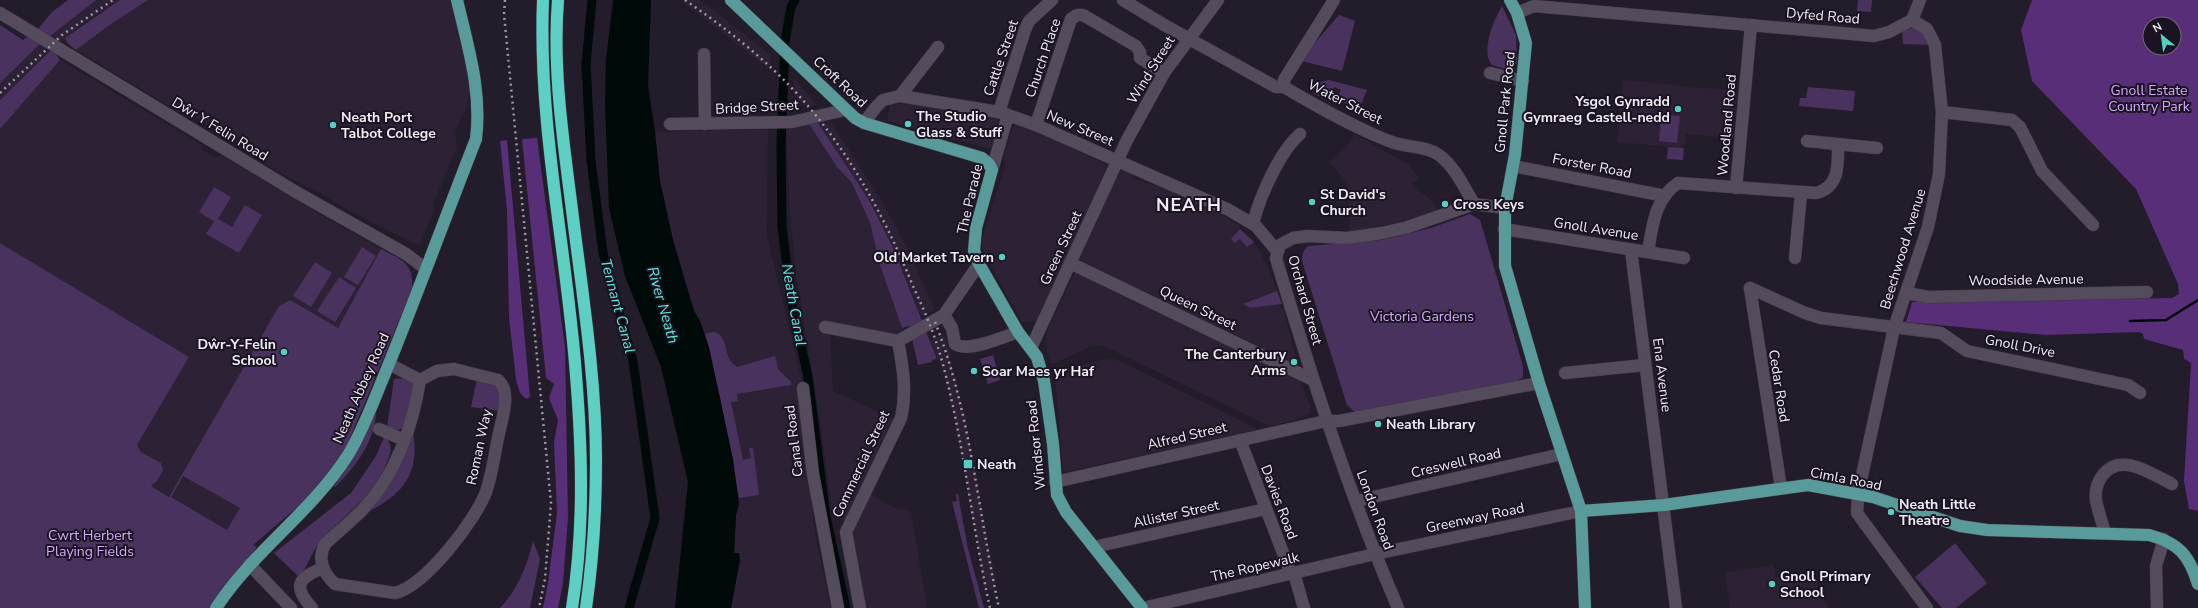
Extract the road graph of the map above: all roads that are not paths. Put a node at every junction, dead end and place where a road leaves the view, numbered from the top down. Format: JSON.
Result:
{"nodes":[{"id":1,"x":457,"y":0,"type":"edge"},
{"id":2,"x":543,"y":0,"type":"edge"},
{"id":3,"x":558,"y":0,"type":"edge"},
{"id":4,"x":731,"y":0,"type":"edge"},
{"id":5,"x":1052,"y":0,"type":"edge"},
{"id":6,"x":1123,"y":0,"type":"edge"},
{"id":7,"x":1218,"y":0,"type":"edge"},
{"id":8,"x":1334,"y":0,"type":"edge"},
{"id":9,"x":1510,"y":0,"type":"edge"},
{"id":10,"x":1920,"y":0,"type":"edge"},
{"id":11,"x":1136,"y":3,"type":"edge"},
{"id":12,"x":1602,"y":6,"type":"edge"},
{"id":13,"x":0,"y":13,"type":"edge"},
{"id":14,"x":1517,"y":13,"type":"junction"},
{"id":15,"x":1912,"y":20,"type":"junction"},
{"id":16,"x":1751,"y":25,"type":"junction"},
{"id":17,"x":1188,"y":39,"type":"junction"},
{"id":18,"x":938,"y":47,"type":"dead end"},
{"id":19,"x":704,"y":54,"type":"dead end"},
{"id":20,"x":1164,"y":73,"type":"junction"},
{"id":21,"x":1490,"y":73,"type":"dead end"},
{"id":22,"x":1523,"y":81,"type":"junction"},
{"id":23,"x":1284,"y":87,"type":"junction"},
{"id":24,"x":900,"y":96,"type":"junction"},
{"id":25,"x":845,"y":110,"type":"junction"},
{"id":26,"x":1942,"y":112,"type":"junction"},
{"id":27,"x":1004,"y":113,"type":"junction"},
{"id":28,"x":864,"y":123,"type":"junction"},
{"id":29,"x":670,"y":124,"type":"dead end"},
{"id":30,"x":705,"y":124,"type":"junction"},
{"id":31,"x":1036,"y":125,"type":"junction"},
{"id":32,"x":1300,"y":134,"type":"dead end"},
{"id":33,"x":1807,"y":141,"type":"dead end"},
{"id":34,"x":1838,"y":144,"type":"junction"},
{"id":35,"x":1877,"y":148,"type":"dead end"},
{"id":36,"x":1118,"y":160,"type":"junction"},
{"id":37,"x":1513,"y":166,"type":"junction"},
{"id":38,"x":992,"y":170,"type":"junction"},
{"id":39,"x":1736,"y":188,"type":"junction"},
{"id":40,"x":1801,"y":193,"type":"junction"},
{"id":41,"x":1665,"y":196,"type":"junction"},
{"id":42,"x":1474,"y":204,"type":"junction"},
{"id":43,"x":1505,"y":208,"type":"junction"},
{"id":44,"x":1253,"y":224,"type":"junction"},
{"id":45,"x":2093,"y":225,"type":"dead end"},
{"id":46,"x":1504,"y":229,"type":"junction"},
{"id":47,"x":1631,"y":250,"type":"junction"},
{"id":48,"x":1277,"y":251,"type":"junction"},
{"id":49,"x":1648,"y":252,"type":"junction"},
{"id":50,"x":1684,"y":258,"type":"dead end"},
{"id":51,"x":1795,"y":258,"type":"dead end"},
{"id":52,"x":1070,"y":263,"type":"junction"},
{"id":53,"x":979,"y":264,"type":"junction"},
{"id":54,"x":426,"y":269,"type":"junction"},
{"id":55,"x":2147,"y":292,"type":"dead end"},
{"id":56,"x":1906,"y":293,"type":"junction"},
{"id":57,"x":944,"y":315,"type":"junction"},
{"id":58,"x":825,"y":327,"type":"dead end"},
{"id":59,"x":1894,"y":328,"type":"junction"},
{"id":60,"x":1018,"y":332,"type":"junction"},
{"id":61,"x":898,"y":341,"type":"junction"},
{"id":62,"x":1031,"y":348,"type":"junction"},
{"id":63,"x":389,"y":364,"type":"junction"},
{"id":64,"x":1645,"y":365,"type":"junction"},
{"id":65,"x":1565,"y":373,"type":"dead end"},
{"id":66,"x":420,"y":380,"type":"junction"},
{"id":67,"x":1313,"y":380,"type":"junction"},
{"id":68,"x":1539,"y":384,"type":"junction"},
{"id":69,"x":803,"y":388,"type":"dead end"},
{"id":70,"x":2140,"y":393,"type":"dead end"},
{"id":71,"x":1326,"y":421,"type":"junction"},
{"id":72,"x":379,"y":429,"type":"dead end"},
{"id":73,"x":404,"y":440,"type":"junction"},
{"id":74,"x":1240,"y":440,"type":"junction"},
{"id":75,"x":1562,"y":454,"type":"junction"},
{"id":76,"x":1055,"y":482,"type":"junction"},
{"id":77,"x":2172,"y":484,"type":"dead end"},
{"id":78,"x":1781,"y":488,"type":"junction"},
{"id":79,"x":1858,"y":494,"type":"junction"},
{"id":80,"x":1356,"y":501,"type":"junction"},
{"id":81,"x":1664,"y":505,"type":"junction"},
{"id":82,"x":1266,"y":509,"type":"junction"},
{"id":83,"x":1581,"y":511,"type":"junction"},
{"id":84,"x":2105,"y":533,"type":"junction"},
{"id":85,"x":2164,"y":539,"type":"junction"},
{"id":86,"x":1094,"y":547,"type":"junction"},
{"id":87,"x":1375,"y":554,"type":"junction"},
{"id":88,"x":249,"y":564,"type":"junction"},
{"id":89,"x":323,"y":568,"type":"junction"},
{"id":90,"x":1292,"y":574,"type":"junction"},
{"id":91,"x":2198,"y":584,"type":"edge"},
{"id":92,"x":216,"y":608,"type":"edge"},
{"id":93,"x":291,"y":608,"type":"edge"},
{"id":94,"x":312,"y":608,"type":"edge"},
{"id":95,"x":572,"y":608,"type":"edge"},
{"id":96,"x":586,"y":608,"type":"edge"},
{"id":97,"x":838,"y":608,"type":"edge"},
{"id":98,"x":860,"y":608,"type":"edge"},
{"id":99,"x":1142,"y":608,"type":"edge"},
{"id":100,"x":1304,"y":608,"type":"edge"},
{"id":101,"x":1398,"y":608,"type":"edge"},
{"id":102,"x":1585,"y":608,"type":"edge"},
{"id":103,"x":1676,"y":608,"type":"edge"},
{"id":104,"x":1927,"y":608,"type":"edge"},
{"id":105,"x":2157,"y":608,"type":"edge"}],
"edges":[{"from":1,"to":54,"type":"main road","name":"Neath Abbey Road"},
{"from":2,"to":95,"type":"highway"},
{"from":3,"to":96,"type":"highway"},
{"from":4,"to":25,"type":"main road","name":"Croft Road"},
{"from":5,"to":27,"type":"street","name":"Cattle Street"},
{"from":6,"to":11,"type":"street","name":"Water Street"},
{"from":7,"to":17,"type":"street","name":"Wind Street"},
{"from":8,"to":23,"type":"street"},
{"from":9,"to":14,"type":"main road","name":"Gnoll Park Road"},
{"from":10,"to":15,"type":"street"},
{"from":11,"to":17,"type":"street","name":"Water Street"},
{"from":12,"to":14,"type":"street","name":"Dyfed Road"},
{"from":12,"to":16,"type":"street","name":"Dyfed Road"},
{"from":13,"to":54,"type":"street","name":"Dŵr Y Felin Road"},
{"from":14,"to":22,"type":"main road","name":"Gnoll Park Road"},
{"from":15,"to":16,"type":"street","name":"Dyfed Road"},
{"from":15,"to":26,"type":"street","name":"Beechwood Avenue"},
{"from":16,"to":39,"type":"street","name":"Woodland Road"},
{"from":17,"to":20,"type":"street","name":"Wind Street"},
{"from":17,"to":23,"type":"street","name":"Water Street"},
{"from":18,"to":24,"type":"street"},
{"from":19,"to":30,"type":"street"},
{"from":20,"to":31,"type":"street","name":"Church Place"},
{"from":20,"to":36,"type":"street","name":"Wind Street"},
{"from":21,"to":22,"type":"street"},
{"from":22,"to":37,"type":"main road","name":"Gnoll Park Road"},
{"from":23,"to":42,"type":"street","name":"Water Street"},
{"from":24,"to":27,"type":"street","name":"New Street"},
{"from":24,"to":28,"type":"street"},
{"from":25,"to":28,"type":"main road","name":"Croft Road"},
{"from":25,"to":30,"type":"street","name":"Bridge Street"},
{"from":26,"to":45,"type":"street"},
{"from":26,"to":56,"type":"street","name":"Beechwood Avenue"},
{"from":27,"to":31,"type":"street","name":"New Street"},
{"from":27,"to":38,"type":"street","name":"The Parade"},
{"from":28,"to":38,"type":"main road","name":"Croft Road"},
{"from":29,"to":30,"type":"street","name":"Bridge Street"},
{"from":31,"to":36,"type":"street","name":"New Street"},
{"from":32,"to":44,"type":"street"},
{"from":33,"to":34,"type":"street"},
{"from":34,"to":35,"type":"street"},
{"from":34,"to":40,"type":"street"},
{"from":36,"to":44,"type":"street","name":"Orchard Street"},
{"from":36,"to":52,"type":"street","name":"Green Street"},
{"from":37,"to":41,"type":"street","name":"Forster Road"},
{"from":37,"to":43,"type":"main road","name":"Gnoll Park Road"},
{"from":38,"to":53,"type":"main road","name":"The Parade"},
{"from":39,"to":40,"type":"street"},
{"from":39,"to":41,"type":"street","name":"Woodland Road"},
{"from":40,"to":51,"type":"street"},
{"from":41,"to":49,"type":"street","name":"Woodland Road"},
{"from":42,"to":43,"type":"street"},
{"from":42,"to":48,"type":"street"},
{"from":43,"to":46,"type":"main road"},
{"from":44,"to":48,"type":"street","name":"Orchard Street"},
{"from":46,"to":47,"type":"street","name":"Gnoll Avenue"},
{"from":46,"to":68,"type":"main road"},
{"from":47,"to":49,"type":"street","name":"Gnoll Avenue"},
{"from":47,"to":64,"type":"street","name":"Ena Avenue"},
{"from":48,"to":67,"type":"street","name":"Orchard Street"},
{"from":49,"to":50,"type":"street","name":"Gnoll Avenue"},
{"from":52,"to":62,"type":"street","name":"Green Street"},
{"from":52,"to":67,"type":"street","name":"Queen Street"},
{"from":53,"to":57,"type":"street"},
{"from":53,"to":60,"type":"main road","name":"The Parade"},
{"from":54,"to":63,"type":"main road","name":"Neath Abbey Road"},
{"from":55,"to":56,"type":"street","name":"Woodside Avenue"},
{"from":56,"to":59,"type":"street","name":"Beechwood Avenue"},
{"from":57,"to":60,"type":"street"},
{"from":57,"to":61,"type":"street"},
{"from":58,"to":61,"type":"street"},
{"from":59,"to":70,"type":"street","name":"Gnoll Drive"},
{"from":59,"to":78,"type":"street","name":"Cedar Road"},
{"from":59,"to":79,"type":"street","name":"Beechwood Avenue"},
{"from":60,"to":62,"type":"main road","name":"The Parade"},
{"from":61,"to":98,"type":"street","name":"Commercial Street"},
{"from":62,"to":76,"type":"main road","name":"Windsor Road"},
{"from":63,"to":66,"type":"street"},
{"from":63,"to":88,"type":"main road","name":"Neath Abbey Road"},
{"from":64,"to":65,"type":"street"},
{"from":64,"to":81,"type":"street","name":"Ena Avenue"},
{"from":66,"to":73,"type":"street"},
{"from":66,"to":89,"type":"street","name":"Roman Way"},
{"from":67,"to":71,"type":"street","name":"Orchard Street"},
{"from":68,"to":71,"type":"street"},
{"from":68,"to":75,"type":"main road"},
{"from":69,"to":97,"type":"street","name":"Canal Road"},
{"from":71,"to":74,"type":"street","name":"Alfred Street"},
{"from":71,"to":80,"type":"street","name":"London Road"},
{"from":72,"to":73,"type":"street"},
{"from":73,"to":89,"type":"street"},
{"from":74,"to":76,"type":"street","name":"Alfred Street"},
{"from":74,"to":82,"type":"street","name":"Davies Road"},
{"from":75,"to":80,"type":"street","name":"Creswell Road"},
{"from":75,"to":83,"type":"main road"},
{"from":76,"to":86,"type":"main road","name":"Windsor Road"},
{"from":77,"to":84,"type":"street"},
{"from":78,"to":79,"type":"main road","name":"Cimla Road"},
{"from":78,"to":81,"type":"main road","name":"Cimla Road"},
{"from":79,"to":84,"type":"main road","name":"Cimla Road"},
{"from":79,"to":104,"type":"street","name":"Beechwood Avenue"},
{"from":80,"to":87,"type":"street","name":"London Road"},
{"from":81,"to":83,"type":"main road","name":"Cimla Road"},
{"from":81,"to":103,"type":"street","name":"Ena Avenue"},
{"from":82,"to":86,"type":"street","name":"Allister Street"},
{"from":82,"to":90,"type":"street","name":"Davies Road"},
{"from":83,"to":87,"type":"street","name":"Greenway Road"},
{"from":83,"to":102,"type":"main road"},
{"from":84,"to":85,"type":"main road","name":"Cimla Road"},
{"from":85,"to":91,"type":"main road","name":"Cimla Road"},
{"from":85,"to":105,"type":"street"},
{"from":86,"to":99,"type":"main road","name":"Windsor Road"},
{"from":87,"to":90,"type":"street","name":"The Ropewalk"},
{"from":87,"to":101,"type":"street","name":"London Road"},
{"from":88,"to":92,"type":"main road","name":"Neath Abbey Road"},
{"from":88,"to":93,"type":"street"},
{"from":89,"to":94,"type":"street"},
{"from":90,"to":99,"type":"street","name":"The Ropewalk"},
{"from":90,"to":100,"type":"street","name":"Davies Road"}]}
